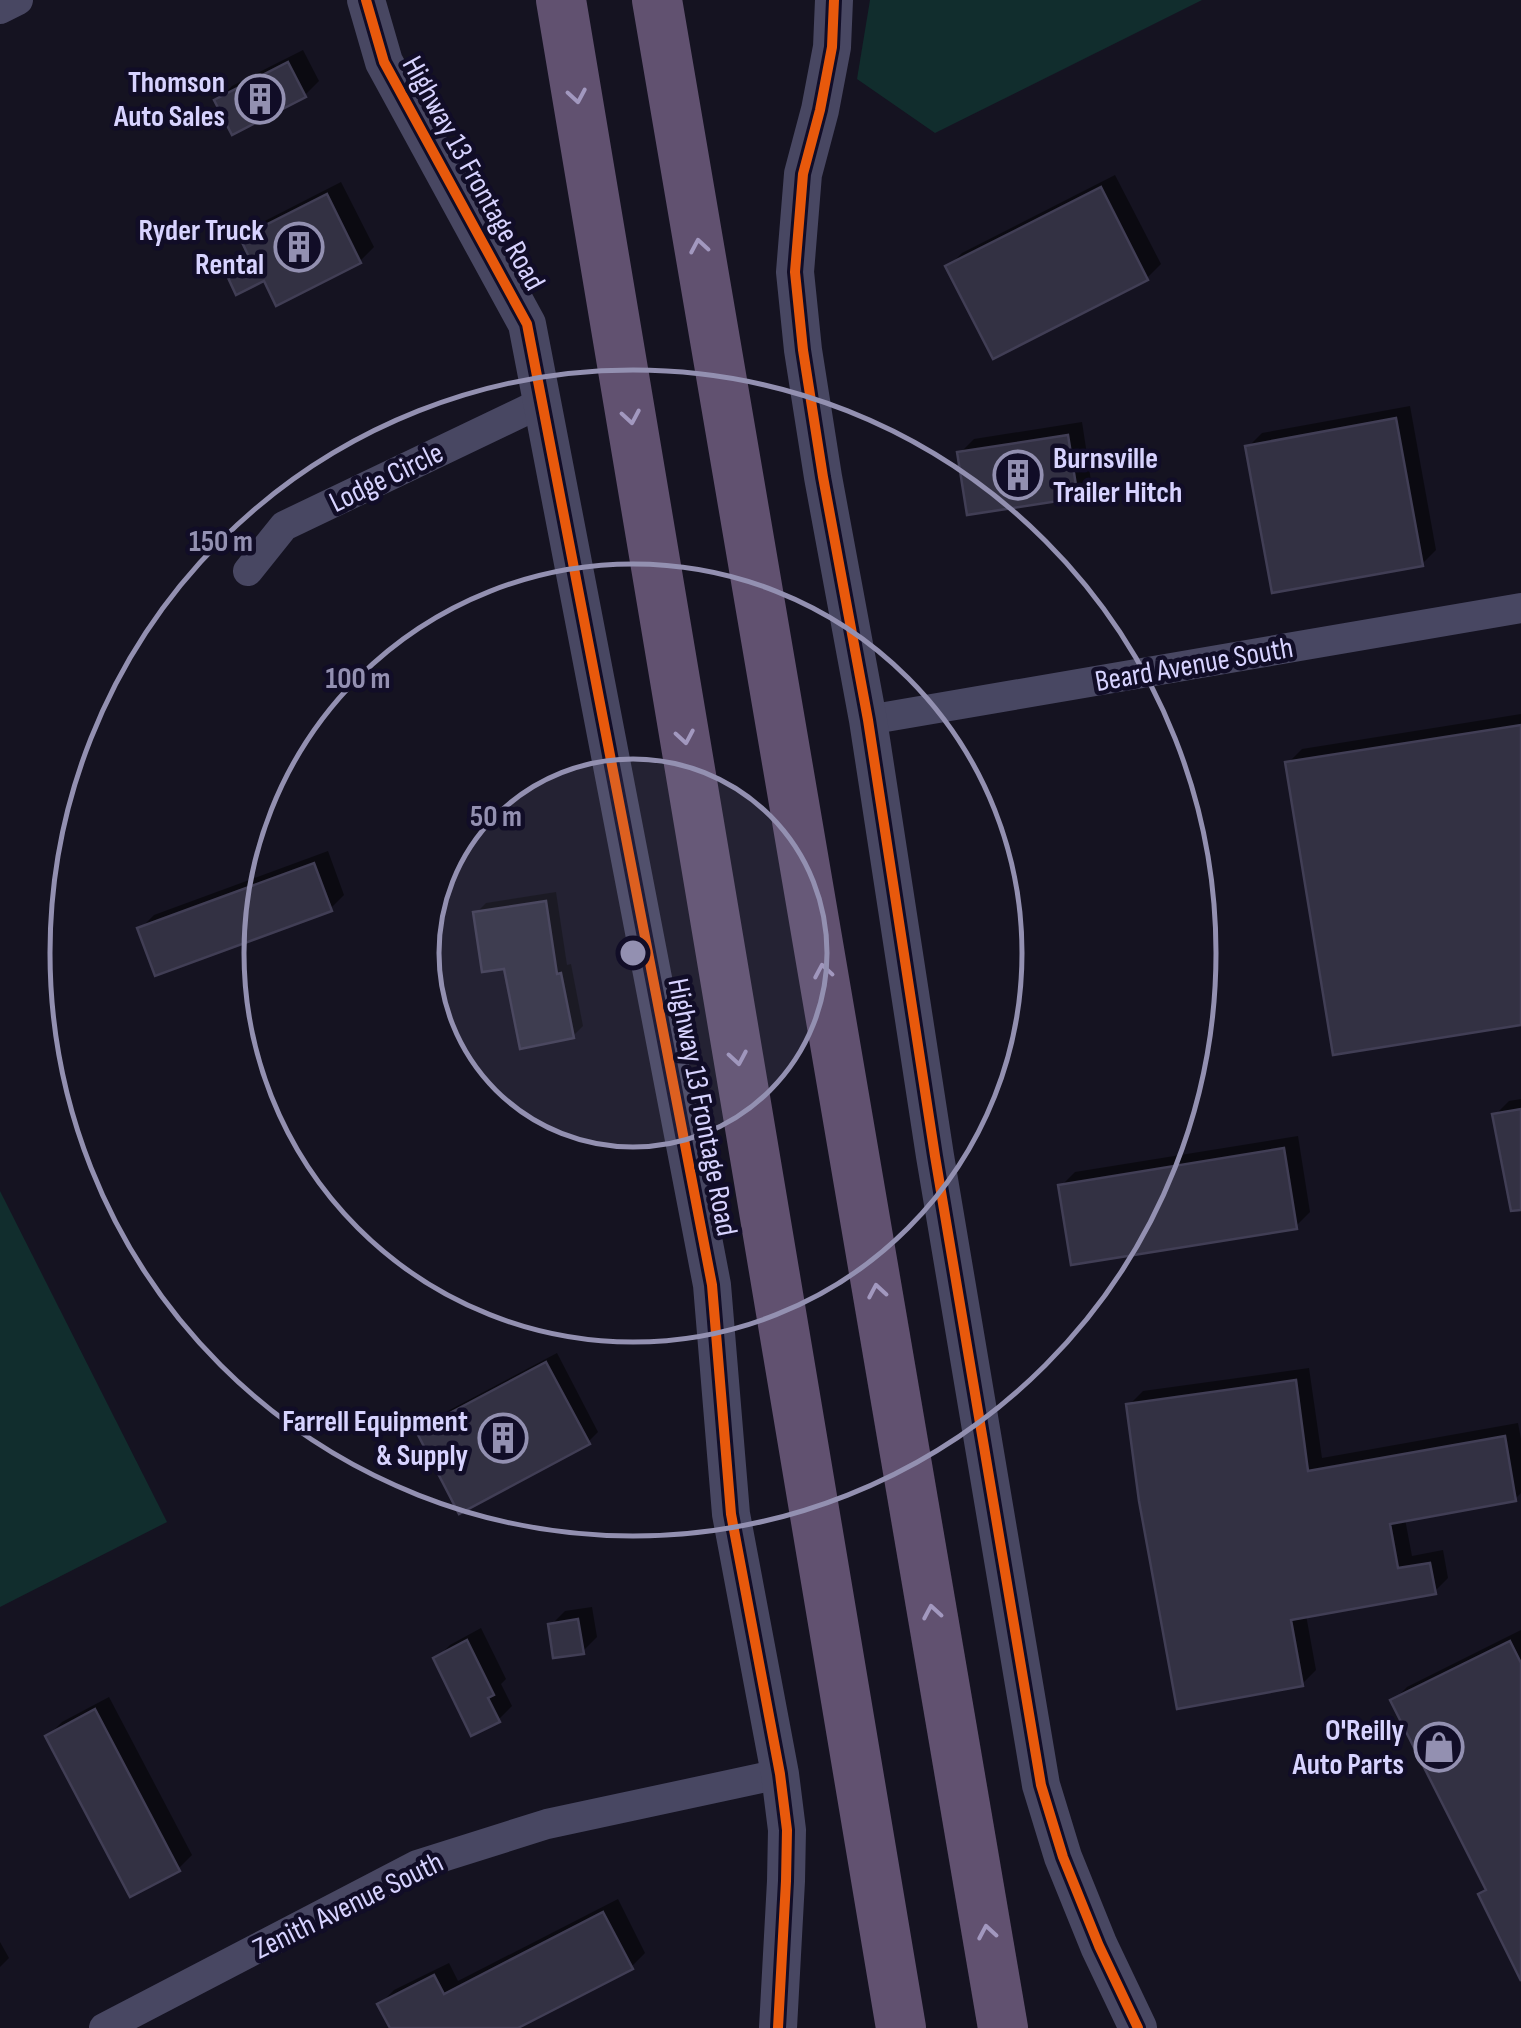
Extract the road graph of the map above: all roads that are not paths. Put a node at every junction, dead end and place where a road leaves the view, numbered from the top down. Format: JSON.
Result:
{"nodes":[{"id":1,"x":18,"y":0,"type":"edge"},
{"id":2,"x":366,"y":0,"type":"edge"},
{"id":3,"x":561,"y":0,"type":"edge"},
{"id":4,"x":656,"y":0,"type":"edge"},
{"id":5,"x":834,"y":0,"type":"edge"},
{"id":6,"x":0,"y":9,"type":"edge"},
{"id":7,"x":541,"y":403,"type":"junction"},
{"id":8,"x":248,"y":571,"type":"dead end"},
{"id":9,"x":1521,"y":608,"type":"edge"},
{"id":10,"x":868,"y":720,"type":"junction"},
{"id":11,"x":780,"y":1774,"type":"junction"},
{"id":12,"x":104,"y":2028,"type":"edge"},
{"id":13,"x":778,"y":2028,"type":"edge"},
{"id":14,"x":902,"y":2028,"type":"edge"},
{"id":15,"x":1003,"y":2028,"type":"edge"},
{"id":16,"x":1138,"y":2028,"type":"edge"}],
"edges":[{"from":1,"to":6,"type":"street"},
{"from":2,"to":7,"type":"street","name":"Highway 13 Frontage Road"},
{"from":3,"to":14,"type":"highway","one_way":true},
{"from":15,"to":4,"type":"highway","one_way":true},
{"from":5,"to":10,"type":"street"},
{"from":7,"to":8,"type":"street","name":"Lodge Circle"},
{"from":7,"to":11,"type":"street","name":"Highway 13 Frontage Road"},
{"from":9,"to":10,"type":"street","name":"Beard Avenue South"},
{"from":10,"to":16,"type":"street"},
{"from":11,"to":12,"type":"street","name":"Zenith Avenue South"},
{"from":11,"to":13,"type":"street","name":"Highway 13 Frontage Road"}]}
